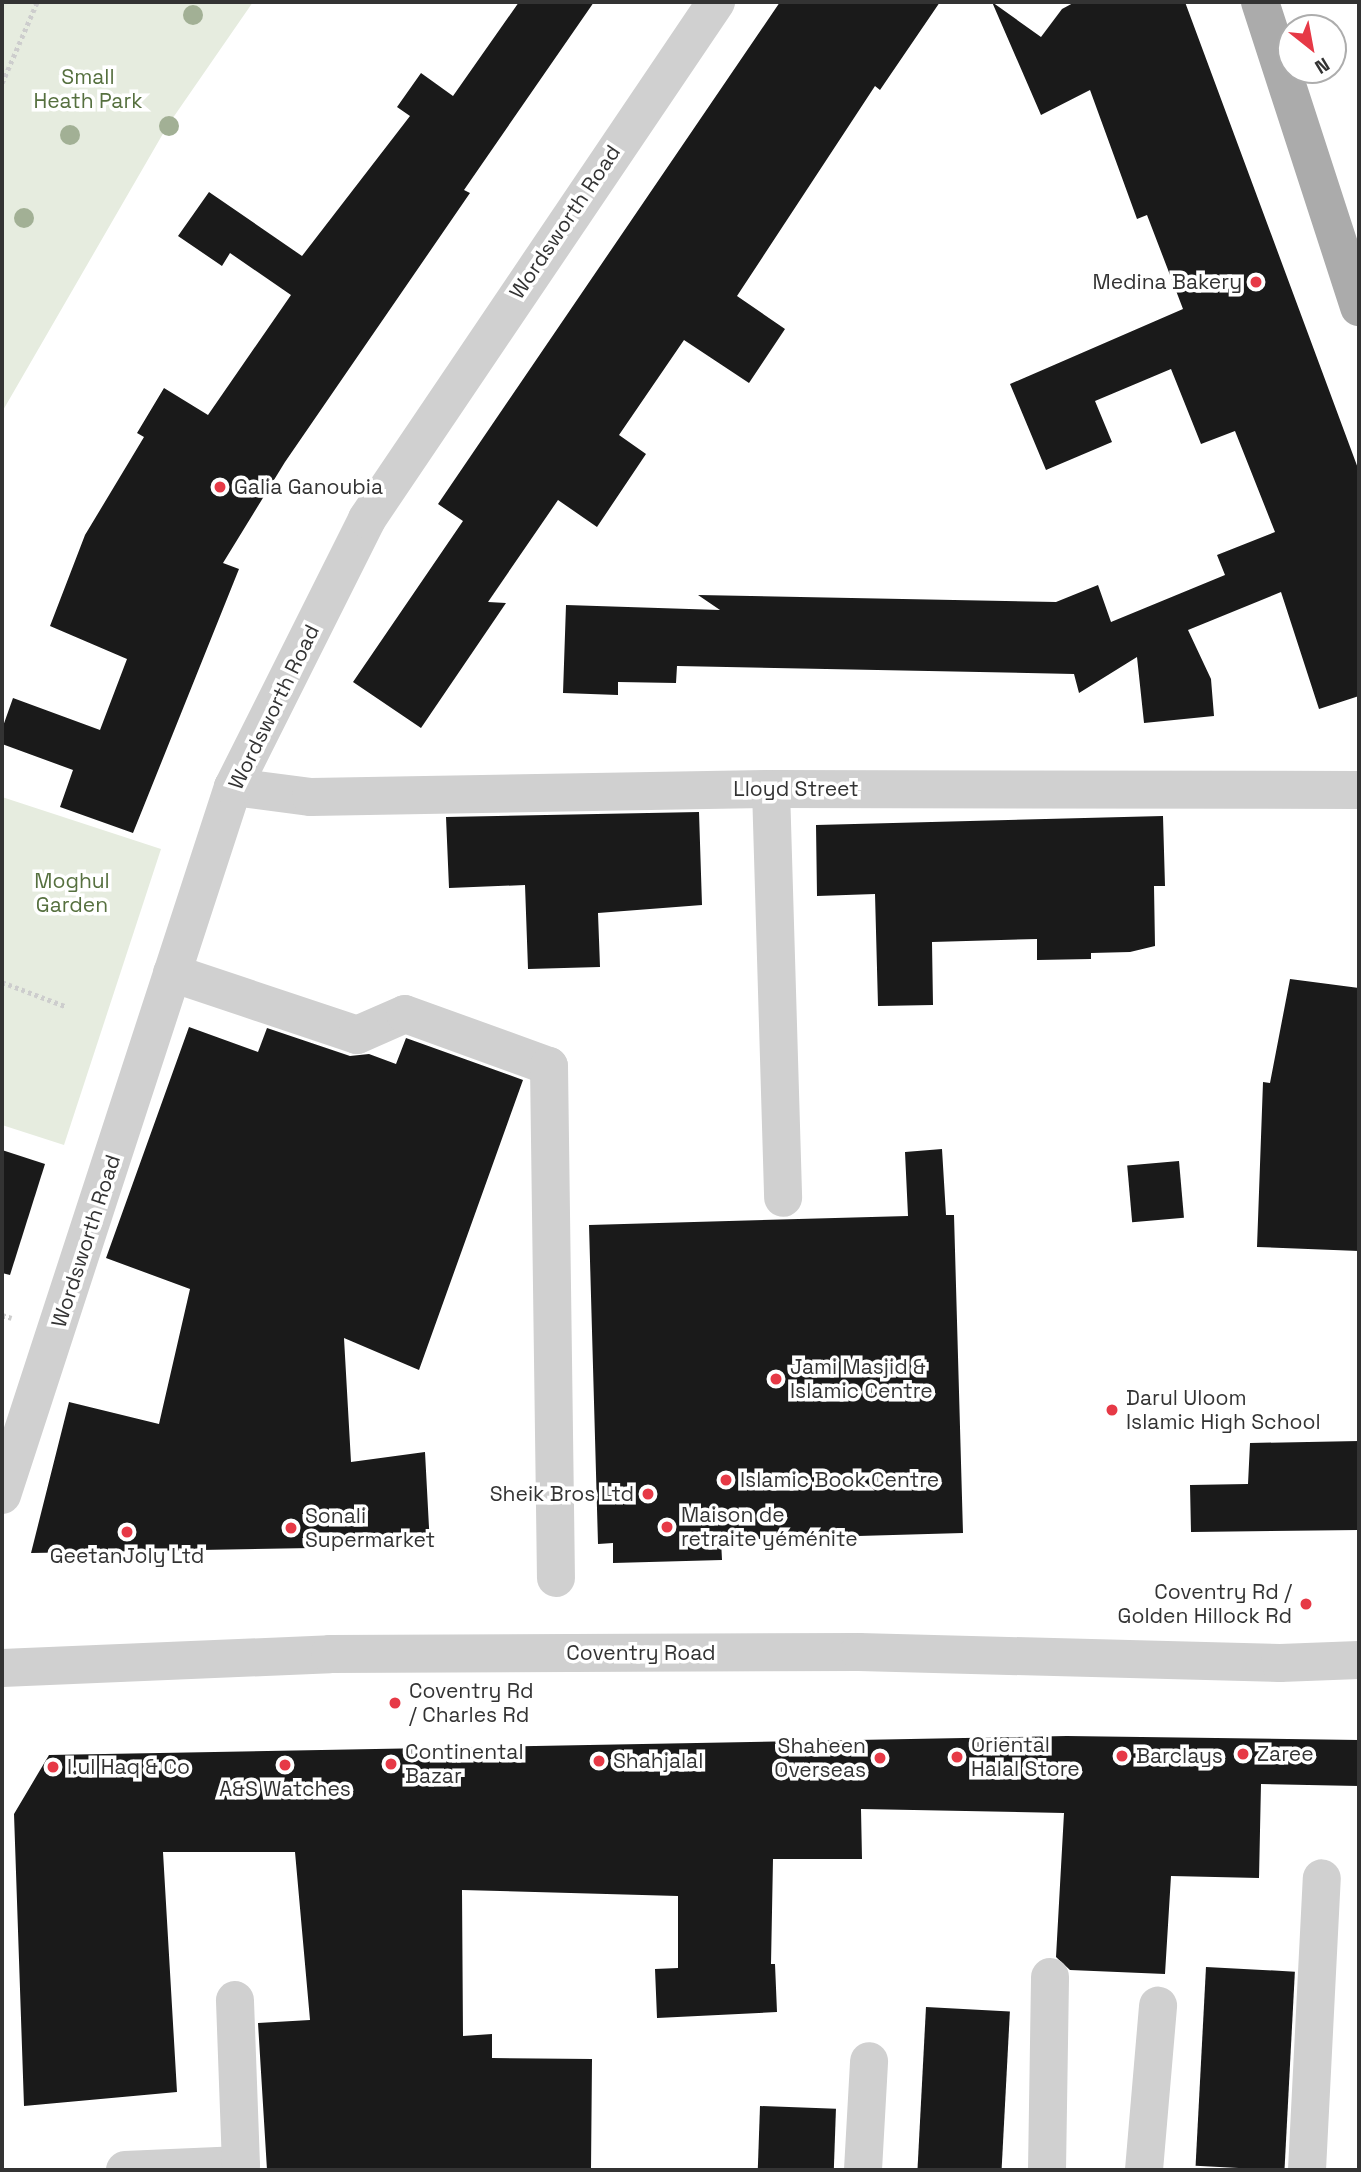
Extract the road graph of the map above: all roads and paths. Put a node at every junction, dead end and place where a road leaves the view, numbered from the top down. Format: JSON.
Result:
{"nodes":[{"id":1,"x":37,"y":2,"type":"edge"},
{"id":2,"x":716,"y":2,"type":"edge"},
{"id":3,"x":1260,"y":2,"type":"edge"},
{"id":4,"x":2,"y":83,"type":"edge"},
{"id":5,"x":1359,"y":304,"type":"edge"},
{"id":6,"x":233,"y":787,"type":"junction"},
{"id":7,"x":771,"y":789,"type":"junction"},
{"id":8,"x":1359,"y":790,"type":"edge"},
{"id":9,"x":172,"y":973,"type":"junction"},
{"id":10,"x":2,"y":982,"type":"edge"},
{"id":11,"x":65,"y":1006,"type":"dead end"},
{"id":12,"x":783,"y":1198,"type":"dead end"},
{"id":13,"x":2,"y":1494,"type":"edge"},
{"id":14,"x":556,"y":1578,"type":"dead end"},
{"id":15,"x":1359,"y":1660,"type":"edge"},
{"id":16,"x":1280,"y":1663,"type":"junction"},
{"id":17,"x":2,"y":1668,"type":"edge"},
{"id":18,"x":1359,"y":1673,"type":"edge"},
{"id":19,"x":1322,"y":1878,"type":"dead end"},
{"id":20,"x":1050,"y":1977,"type":"dead end"},
{"id":21,"x":235,"y":2000,"type":"dead end"},
{"id":22,"x":1158,"y":2006,"type":"dead end"},
{"id":23,"x":869,"y":2061,"type":"dead end"},
{"id":24,"x":125,"y":2170,"type":"edge"},
{"id":25,"x":863,"y":2170,"type":"edge"},
{"id":26,"x":1047,"y":2170,"type":"edge"},
{"id":27,"x":1143,"y":2170,"type":"edge"},
{"id":28,"x":1307,"y":2170,"type":"edge"}],
"edges":[{"from":1,"to":4,"type":"path"},
{"from":2,"to":6,"type":"street","name":"Wordsworth Road"},
{"from":3,"to":5,"type":"main road"},
{"from":6,"to":7,"type":"street","name":"Lloyd Street"},
{"from":6,"to":9,"type":"street","name":"Wordsworth Road"},
{"from":7,"to":8,"type":"street","name":"Lloyd Street"},
{"from":7,"to":12,"type":"street"},
{"from":9,"to":13,"type":"street","name":"Wordsworth Road"},
{"from":9,"to":14,"type":"street"},
{"from":10,"to":11,"type":"path"},
{"from":15,"to":16,"type":"street","name":"Coventry Road"},
{"from":16,"to":17,"type":"street","name":"Coventry Road"},
{"from":16,"to":18,"type":"street","name":"Coventry Road"},
{"from":19,"to":28,"type":"street"},
{"from":20,"to":26,"type":"street"},
{"from":21,"to":24,"type":"street"},
{"from":22,"to":27,"type":"street"},
{"from":23,"to":25,"type":"street"}]}
